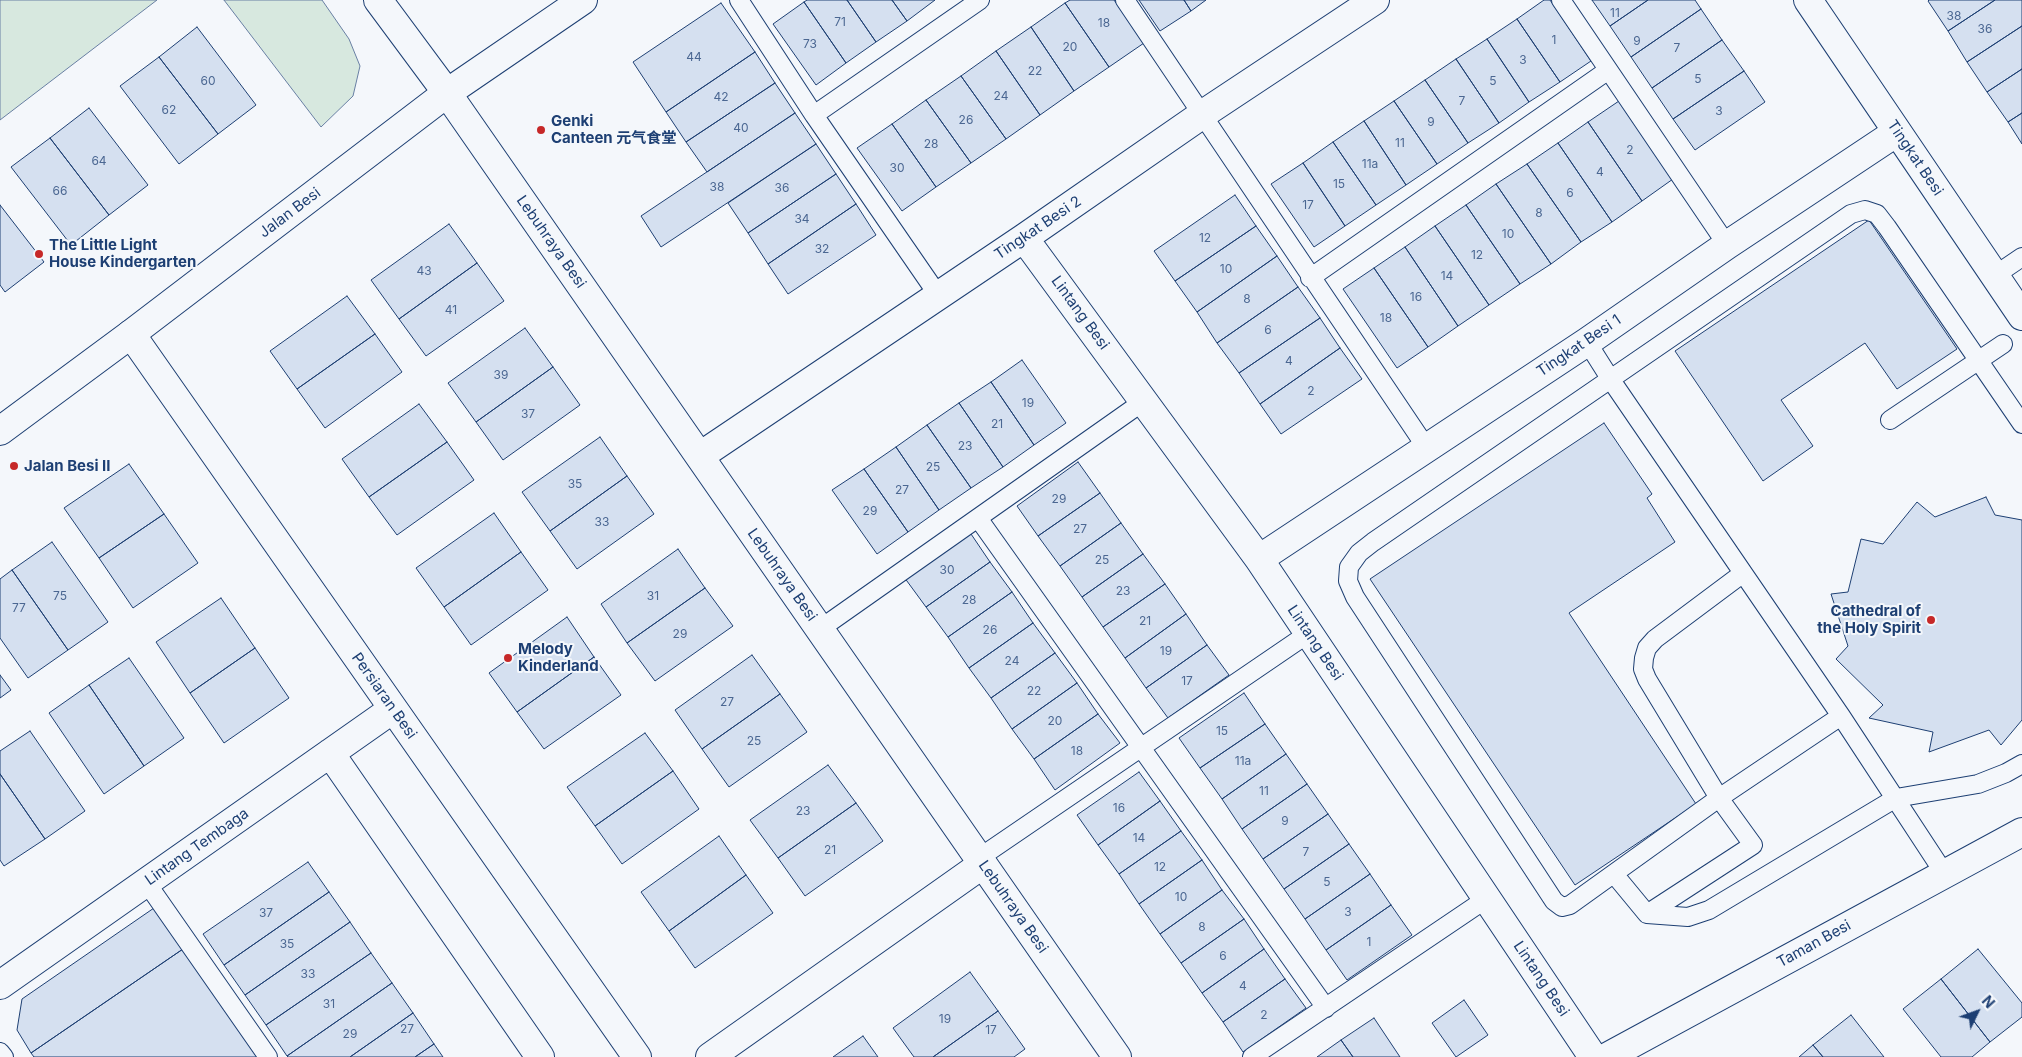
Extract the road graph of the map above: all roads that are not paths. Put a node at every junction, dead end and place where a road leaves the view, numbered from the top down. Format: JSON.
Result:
{"nodes":[{"id":1,"x":378,"y":0,"type":"edge"},
{"id":2,"x":583,"y":0,"type":"edge"},
{"id":3,"x":739,"y":0,"type":"edge"},
{"id":4,"x":980,"y":0,"type":"edge"},
{"id":5,"x":1125,"y":0,"type":"edge"},
{"id":6,"x":1375,"y":0,"type":"edge"},
{"id":7,"x":1561,"y":0,"type":"edge"},
{"id":8,"x":1808,"y":0,"type":"edge"},
{"id":9,"x":1608,"y":71,"type":"junction"},
{"id":10,"x":447,"y":92,"type":"junction"},
{"id":11,"x":1202,"y":114,"type":"junction"},
{"id":12,"x":814,"y":115,"type":"junction"},
{"id":13,"x":1897,"y":132,"type":"junction"},
{"id":14,"x":1024,"y":238,"type":"junction"},
{"id":15,"x":1726,"y":245,"type":"junction"},
{"id":16,"x":2022,"y":257,"type":"edge"},
{"id":17,"x":1994,"y":276,"type":"junction"},
{"id":18,"x":1310,"y":278,"type":"junction"},
{"id":19,"x":938,"y":295,"type":"junction"},
{"id":20,"x":2022,"y":316,"type":"edge"},
{"id":21,"x":131,"y":334,"type":"junction"},
{"id":22,"x":1587,"y":342,"type":"junction"},
{"id":23,"x":2003,"y":344,"type":"dead end"},
{"id":24,"x":1977,"y":361,"type":"junction"},
{"id":25,"x":1611,"y":380,"type":"junction"},
{"id":26,"x":1144,"y":401,"type":"junction"},
{"id":27,"x":1890,"y":420,"type":"dead end"},
{"id":28,"x":2022,"y":424,"type":"edge"},
{"id":29,"x":0,"y":431,"type":"edge"},
{"id":30,"x":1426,"y":447,"type":"junction"},
{"id":31,"x":700,"y":456,"type":"junction"},
{"id":32,"x":978,"y":518,"type":"junction"},
{"id":33,"x":1259,"y":559,"type":"junction"},
{"id":34,"x":1742,"y":574,"type":"junction"},
{"id":35,"x":820,"y":629,"type":"junction"},
{"id":36,"x":1309,"y":633,"type":"junction"},
{"id":37,"x":393,"y":709,"type":"junction"},
{"id":38,"x":1841,"y":716,"type":"junction"},
{"id":39,"x":1141,"y":748,"type":"junction"},
{"id":40,"x":330,"y":754,"type":"junction"},
{"id":41,"x":2022,"y":764,"type":"edge"},
{"id":42,"x":1719,"y":798,"type":"junction"},
{"id":43,"x":1896,"y":798,"type":"junction"},
{"id":44,"x":2022,"y":832,"type":"edge"},
{"id":45,"x":981,"y":861,"type":"junction"},
{"id":46,"x":1944,"y":873,"type":"junction"},
{"id":47,"x":1614,"y":874,"type":"junction"},
{"id":48,"x":146,"y":882,"type":"junction"},
{"id":49,"x":1486,"y":899,"type":"junction"},
{"id":50,"x":1647,"y":914,"type":"junction"},
{"id":51,"x":0,"y":985,"type":"edge"},
{"id":52,"x":1326,"y":1008,"type":"junction"},
{"id":53,"x":0,"y":1052,"type":"edge"},
{"id":54,"x":4,"y":1057,"type":"edge"},
{"id":55,"x":268,"y":1057,"type":"edge"},
{"id":56,"x":540,"y":1057,"type":"edge"},
{"id":57,"x":637,"y":1057,"type":"edge"},
{"id":58,"x":710,"y":1057,"type":"edge"},
{"id":59,"x":1117,"y":1057,"type":"edge"},
{"id":60,"x":1252,"y":1057,"type":"edge"},
{"id":61,"x":1593,"y":1057,"type":"edge"},
{"id":62,"x":1607,"y":1057,"type":"edge"}],
"edges":[{"from":1,"to":10,"type":"street","name":"Lebuhraya Besi"},
{"from":2,"to":10,"type":"street","name":"Jalan Besi"},
{"from":3,"to":12,"type":"lane"},
{"from":4,"to":12,"type":"lane"},
{"from":5,"to":11,"type":"lane"},
{"from":6,"to":11,"type":"street","name":"Tingkat Besi 2"},
{"from":7,"to":9,"type":"lane"},
{"from":8,"to":13,"type":"street","name":"Tingkat Besi"},
{"from":9,"to":15,"type":"lane"},
{"from":9,"to":18,"type":"lane"},
{"from":10,"to":21,"type":"street","name":"Jalan Besi"},
{"from":10,"to":31,"type":"street","name":"Lebuhraya Besi"},
{"from":11,"to":14,"type":"street","name":"Tingkat Besi 2"},
{"from":11,"to":18,"type":"lane"},
{"from":12,"to":19,"type":"lane"},
{"from":13,"to":15,"type":"street","name":"Tingkat Besi 1"},
{"from":13,"to":17,"type":"street","name":"Tingkat Besi"},
{"from":14,"to":19,"type":"street","name":"Tingkat Besi 2"},
{"from":14,"to":26,"type":"street","name":"Lintang Besi"},
{"from":15,"to":22,"type":"street","name":"Tingkat Besi 1"},
{"from":16,"to":17,"type":"lane"},
{"from":17,"to":20,"type":"street","name":"Tingkat Besi"},
{"from":18,"to":30,"type":"lane"},
{"from":19,"to":31,"type":"street","name":"Tingkat Besi 2"},
{"from":21,"to":29,"type":"street","name":"Jalan Besi"},
{"from":21,"to":37,"type":"street","name":"Persiaran Besi"},
{"from":22,"to":25,"type":"lane"},
{"from":22,"to":30,"type":"street","name":"Tingkat Besi 1"},
{"from":23,"to":24,"type":"lane"},
{"from":24,"to":25,"type":"lane"},
{"from":24,"to":27,"type":"lane"},
{"from":24,"to":28,"type":"lane"},
{"from":25,"to":34,"type":"lane"},
{"from":25,"to":47,"type":"lane"},
{"from":26,"to":32,"type":"lane"},
{"from":26,"to":33,"type":"street","name":"Lintang Besi"},
{"from":30,"to":33,"type":"street","name":"Tingkat Besi 1"},
{"from":31,"to":35,"type":"street","name":"Lebuhraya Besi"},
{"from":32,"to":35,"type":"lane"},
{"from":32,"to":39,"type":"lane"},
{"from":33,"to":36,"type":"street","name":"Lintang Besi"},
{"from":34,"to":38,"type":"lane"},
{"from":34,"to":42,"type":"lane"},
{"from":35,"to":45,"type":"street","name":"Lebuhraya Besi"},
{"from":36,"to":39,"type":"lane"},
{"from":36,"to":49,"type":"street","name":"Lintang Besi"},
{"from":37,"to":40,"type":"street","name":"Lintang Tembaga"},
{"from":37,"to":57,"type":"street","name":"Persiaran Besi"},
{"from":38,"to":42,"type":"lane"},
{"from":38,"to":43,"type":"lane"},
{"from":39,"to":45,"type":"lane"},
{"from":39,"to":52,"type":"lane"},
{"from":40,"to":48,"type":"street","name":"Lintang Tembaga"},
{"from":40,"to":56,"type":"street"},
{"from":41,"to":43,"type":"lane"},
{"from":42,"to":47,"type":"lane"},
{"from":42,"to":50,"type":"lane"},
{"from":43,"to":46,"type":"lane"},
{"from":43,"to":50,"type":"lane"},
{"from":44,"to":46,"type":"street","name":"Taman Besi"},
{"from":45,"to":58,"type":"street"},
{"from":45,"to":59,"type":"street","name":"Lebuhraya Besi"},
{"from":46,"to":62,"type":"street","name":"Taman Besi"},
{"from":47,"to":50,"type":"lane"},
{"from":48,"to":51,"type":"street","name":"Lintang Tembaga"},
{"from":48,"to":55,"type":"lane"},
{"from":49,"to":52,"type":"lane"},
{"from":49,"to":61,"type":"street","name":"Lintang Besi"},
{"from":52,"to":60,"type":"lane"},
{"from":53,"to":54,"type":"lane"}]}
